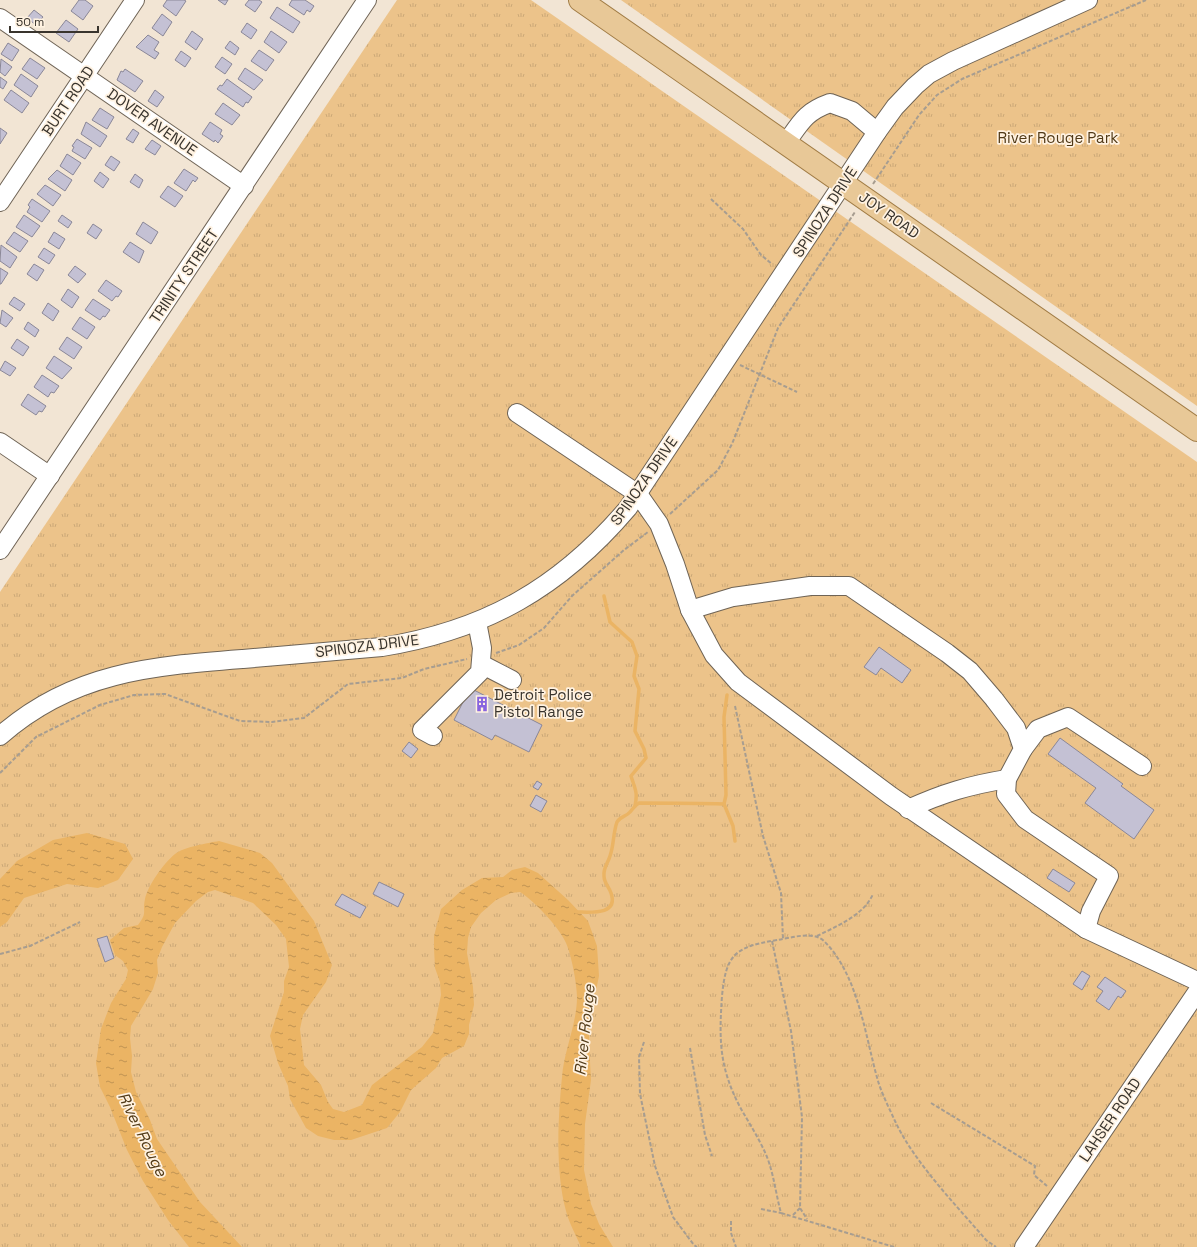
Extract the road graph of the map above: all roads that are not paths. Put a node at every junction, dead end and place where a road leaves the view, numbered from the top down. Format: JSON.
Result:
{"nodes":[{"id":1,"x":135,"y":0,"type":"edge"},
{"id":2,"x":367,"y":0,"type":"edge"},
{"id":3,"x":580,"y":0,"type":"edge"},
{"id":4,"x":1088,"y":0,"type":"edge"},
{"id":5,"x":0,"y":18,"type":"edge"},
{"id":6,"x":85,"y":76,"type":"junction"},
{"id":7,"x":877,"y":132,"type":"junction"},
{"id":8,"x":786,"y":143,"type":"junction"},
{"id":9,"x":844,"y":183,"type":"junction"},
{"id":10,"x":244,"y":186,"type":"junction"},
{"id":11,"x":0,"y":202,"type":"edge"},
{"id":12,"x":517,"y":413,"type":"dead end"},
{"id":13,"x":1197,"y":430,"type":"edge"},
{"id":14,"x":0,"y":442,"type":"edge"},
{"id":15,"x":50,"y":476,"type":"junction"},
{"id":16,"x":638,"y":494,"type":"junction"},
{"id":17,"x":0,"y":550,"type":"edge"},
{"id":18,"x":690,"y":610,"type":"junction"},
{"id":19,"x":477,"y":622,"type":"junction"},
{"id":20,"x":482,"y":660,"type":"junction"},
{"id":21,"x":512,"y":680,"type":"dead end"},
{"id":22,"x":0,"y":736,"type":"edge"},
{"id":23,"x":433,"y":736,"type":"dead end"},
{"id":24,"x":1023,"y":749,"type":"junction"},
{"id":25,"x":1142,"y":766,"type":"dead end"},
{"id":26,"x":1007,"y":779,"type":"junction"},
{"id":27,"x":908,"y":809,"type":"junction"},
{"id":28,"x":1086,"y":929,"type":"junction"},
{"id":29,"x":1197,"y":981,"type":"edge"},
{"id":30,"x":1197,"y":992,"type":"edge"},
{"id":31,"x":1024,"y":1247,"type":"edge"}],
"edges":[{"from":1,"to":6,"type":"street","name":"BURT ROAD"},
{"from":2,"to":10,"type":"street","name":"TRINITY STREET"},
{"from":3,"to":8,"type":"main road","name":"JOY ROAD"},
{"from":4,"to":7,"type":"street","name":"SPINOZA DRIVE"},
{"from":5,"to":6,"type":"street","name":"DOVER AVENUE"},
{"from":6,"to":10,"type":"street","name":"DOVER AVENUE"},
{"from":6,"to":11,"type":"street","name":"BURT ROAD"},
{"from":7,"to":8,"type":"street"},
{"from":7,"to":9,"type":"street","name":"SPINOZA DRIVE"},
{"from":8,"to":9,"type":"main road","name":"JOY ROAD"},
{"from":9,"to":13,"type":"main road","name":"JOY ROAD"},
{"from":9,"to":16,"type":"street","name":"SPINOZA DRIVE"},
{"from":10,"to":15,"type":"street","name":"TRINITY STREET"},
{"from":12,"to":16,"type":"street"},
{"from":14,"to":15,"type":"street"},
{"from":15,"to":17,"type":"street","name":"TRINITY STREET"},
{"from":16,"to":18,"type":"street"},
{"from":16,"to":19,"type":"street","name":"SPINOZA DRIVE"},
{"from":18,"to":24,"type":"street"},
{"from":18,"to":27,"type":"street"},
{"from":19,"to":20,"type":"street"},
{"from":19,"to":22,"type":"street","name":"SPINOZA DRIVE"},
{"from":20,"to":21,"type":"street"},
{"from":20,"to":23,"type":"street"},
{"from":24,"to":25,"type":"street"},
{"from":24,"to":26,"type":"street"},
{"from":26,"to":27,"type":"street"},
{"from":26,"to":28,"type":"street"},
{"from":27,"to":28,"type":"street"},
{"from":28,"to":29,"type":"street"},
{"from":30,"to":31,"type":"street","name":"LAHSER ROAD"}]}
